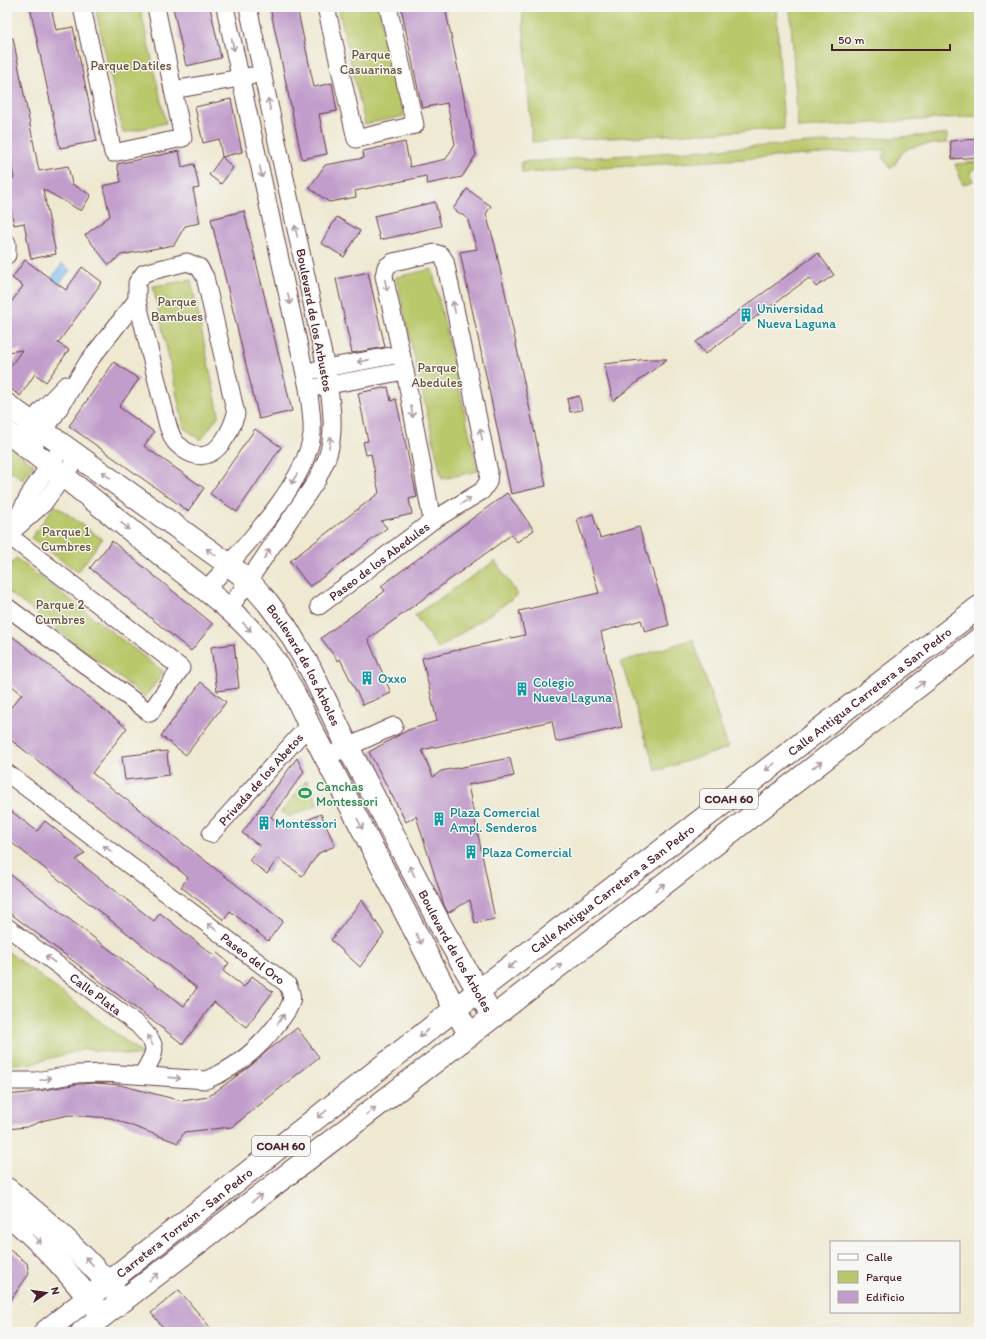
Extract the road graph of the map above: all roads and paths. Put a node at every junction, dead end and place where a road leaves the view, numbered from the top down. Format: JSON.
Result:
{"nodes":[{"id":1,"x":82,"y":7,"type":"edge"},
{"id":2,"x":156,"y":7,"type":"edge"},
{"id":3,"x":225,"y":7,"type":"edge"},
{"id":4,"x":248,"y":7,"type":"edge"},
{"id":5,"x":326,"y":7,"type":"edge"},
{"id":6,"x":388,"y":7,"type":"edge"},
{"id":7,"x":263,"y":74,"type":"junction"},
{"id":8,"x":241,"y":78,"type":"junction"},
{"id":9,"x":173,"y":90,"type":"junction"},
{"id":10,"x":7,"y":243,"type":"edge"},
{"id":11,"x":7,"y":255,"type":"edge"},
{"id":12,"x":137,"y":300,"type":"junction"},
{"id":13,"x":401,"y":354,"type":"junction"},
{"id":14,"x":404,"y":371,"type":"junction"},
{"id":15,"x":327,"y":376,"type":"junction"},
{"id":16,"x":306,"y":380,"type":"junction"},
{"id":17,"x":7,"y":405,"type":"edge"},
{"id":18,"x":38,"y":427,"type":"junction"},
{"id":19,"x":19,"y":441,"type":"edge"},
{"id":20,"x":71,"y":451,"type":"junction"},
{"id":21,"x":56,"y":470,"type":"junction"},
{"id":22,"x":432,"y":521,"type":"junction"},
{"id":23,"x":7,"y":536,"type":"edge"},
{"id":24,"x":228,"y":564,"type":"junction"},
{"id":25,"x":249,"y":580,"type":"junction"},
{"id":26,"x":205,"y":591,"type":"junction"},
{"id":27,"x":319,"y":606,"type":"dead end"},
{"id":28,"x":7,"y":607,"type":"edge"},
{"id":29,"x":979,"y":607,"type":"edge"},
{"id":30,"x":229,"y":609,"type":"junction"},
{"id":31,"x":979,"y":639,"type":"edge"},
{"id":32,"x":309,"y":725,"type":"junction"},
{"id":33,"x":394,"y":726,"type":"dead end"},
{"id":34,"x":348,"y":747,"type":"junction"},
{"id":35,"x":326,"y":757,"type":"junction"},
{"id":36,"x":7,"y":773,"type":"edge"},
{"id":37,"x":211,"y":834,"type":"dead end"},
{"id":38,"x":7,"y":927,"type":"edge"},
{"id":39,"x":478,"y":991,"type":"junction"},
{"id":40,"x":455,"y":1009,"type":"junction"},
{"id":41,"x":493,"y":1017,"type":"junction"},
{"id":42,"x":470,"y":1035,"type":"junction"},
{"id":43,"x":142,"y":1075,"type":"junction"},
{"id":44,"x":7,"y":1080,"type":"edge"},
{"id":45,"x":7,"y":1189,"type":"edge"},
{"id":46,"x":7,"y":1214,"type":"edge"},
{"id":47,"x":108,"y":1282,"type":"junction"},
{"id":48,"x":89,"y":1297,"type":"junction"},
{"id":49,"x":123,"y":1301,"type":"junction"},
{"id":50,"x":104,"y":1316,"type":"junction"},
{"id":51,"x":45,"y":1332,"type":"edge"},
{"id":52,"x":82,"y":1332,"type":"edge"}],
"edges":[{"from":1,"to":9,"type":"street"},
{"from":2,"to":9,"type":"street"},
{"from":3,"to":8,"type":"street","name":"Boulevard de los Arbustos","one_way":true},
{"from":4,"to":7,"type":"street","name":"Boulevard de los Arbustos"},
{"from":5,"to":6,"type":"street"},
{"from":7,"to":8,"type":"street"},
{"from":15,"to":7,"type":"street","name":"Boulevard de los Arbustos","one_way":true},
{"from":8,"to":9,"type":"street"},
{"from":8,"to":16,"type":"street","name":"Boulevard de los Arbustos","one_way":true},
{"from":10,"to":11,"type":"street"},
{"from":12,"to":12,"type":"street"},
{"from":12,"to":18,"type":"street"},
{"from":13,"to":14,"type":"street","name":"Paseo de los Abedules"},
{"from":13,"to":15,"type":"street","one_way":true},
{"from":22,"to":13,"type":"street","name":"Paseo de los Abedules","one_way":true},
{"from":14,"to":15,"type":"street"},
{"from":14,"to":22,"type":"street","name":"Paseo de los Abedules","one_way":true},
{"from":15,"to":16,"type":"street"},
{"from":25,"to":15,"type":"street","name":"Boulevard de los Arbustos","one_way":true},
{"from":16,"to":24,"type":"street","name":"Boulevard de los Arbustos","one_way":true},
{"from":17,"to":18,"type":"main road","name":"Boulevard de los Árboles"},
{"from":18,"to":19,"type":"street"},
{"from":18,"to":20,"type":"main road","name":"Boulevard de los Árboles"},
{"from":19,"to":21,"type":"main road","name":"Boulevard de los Árboles"},
{"from":20,"to":21,"type":"street"},
{"from":24,"to":20,"type":"main road","name":"Boulevard de los Árboles","one_way":true},
{"from":21,"to":23,"type":"street"},
{"from":21,"to":26,"type":"main road","name":"Boulevard de los Árboles","one_way":true},
{"from":22,"to":27,"type":"street","name":"Paseo de los Abedules"},
{"from":23,"to":28,"type":"street"},
{"from":24,"to":25,"type":"main road","name":"Boulevard de los Árboles"},
{"from":24,"to":26,"type":"street","name":"Boulevard de los Arbustos"},
{"from":25,"to":30,"type":"street","name":"Boulevard de los Arbustos"},
{"from":25,"to":34,"type":"main road","name":"Boulevard de los Árboles"},
{"from":26,"to":30,"type":"main road","name":"Boulevard de los Árboles"},
{"from":29,"to":39,"type":"main road","name":"Calle Antigua Carretera a San Pedro","number":"COAH 60","one_way":true},
{"from":30,"to":32,"type":"main road","name":"Boulevard de los Árboles","one_way":true},
{"from":41,"to":31,"type":"main road","name":"Calle Antigua Carretera a San Pedro","number":"COAH 60","one_way":true},
{"from":32,"to":35,"type":"main road","name":"Boulevard de los Árboles"},
{"from":32,"to":37,"type":"street","name":"Privada de los Abetos"},
{"from":33,"to":34,"type":"street"},
{"from":34,"to":35,"type":"street"},
{"from":39,"to":34,"type":"main road","name":"Boulevard de los Árboles","one_way":true},
{"from":35,"to":40,"type":"main road","name":"Boulevard de los Árboles","one_way":true},
{"from":43,"to":36,"type":"street","name":"Paseo del Oro","one_way":true},
{"from":43,"to":38,"type":"street","name":"Calle Plata","one_way":true},
{"from":39,"to":40,"type":"main road","name":"Calle Antigua Carretera a San Pedro","number":"COAH 60"},
{"from":39,"to":41,"type":"main road","name":"Boulevard de los Árboles"},
{"from":40,"to":42,"type":"main road","name":"Boulevard de los Árboles"},
{"from":40,"to":47,"type":"main road","name":"Carretera Torreón - San Pedro","number":"COAH 60","one_way":true},
{"from":41,"to":42,"type":"main road","name":"Carretera Torreón - San Pedro","number":"COAH 60"},
{"from":49,"to":42,"type":"main road","name":"Carretera Torreón - San Pedro","number":"COAH 60","one_way":true},
{"from":44,"to":43,"type":"street","name":"Paseo del Oro","one_way":true},
{"from":47,"to":45,"type":"main road","one_way":true},
{"from":46,"to":48,"type":"main road","one_way":true},
{"from":47,"to":48,"type":"main road","name":"Carretera Torreón - San Pedro","number":"COAH 60"},
{"from":47,"to":49,"type":"main road"},
{"from":48,"to":50,"type":"main road"},
{"from":48,"to":51,"type":"main road","name":"Carretera Torreón - San Pedro","number":"COAH 60"},
{"from":49,"to":50,"type":"main road","name":"Carretera Torreón - San Pedro","number":"COAH 60"},
{"from":50,"to":52,"type":"main road","name":"Carretera Torreón - San Pedro","number":"COAH 60"}]}
